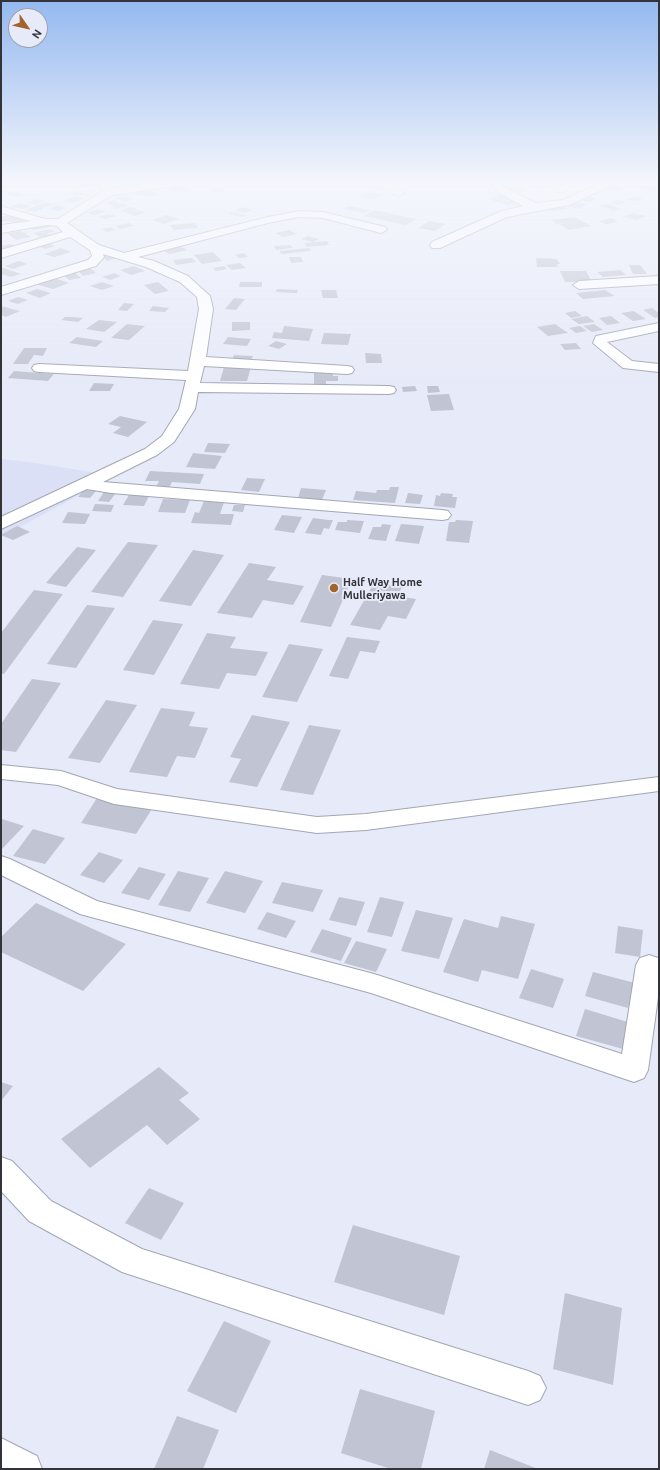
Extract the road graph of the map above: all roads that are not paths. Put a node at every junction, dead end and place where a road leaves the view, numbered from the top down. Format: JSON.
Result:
{"nodes":[{"id":1,"x":13,"y":251,"type":"edge"},
{"id":2,"x":96,"y":251,"type":"edge"},
{"id":3,"x":105,"y":251,"type":"edge"},
{"id":4,"x":146,"y":251,"type":"edge"},
{"id":5,"x":1,"y":254,"type":"edge"},
{"id":6,"x":125,"y":256,"type":"junction"},
{"id":7,"x":659,"y":280,"type":"edge"},
{"id":8,"x":579,"y":284,"type":"dead end"},
{"id":9,"x":1,"y":291,"type":"edge"},
{"id":10,"x":659,"y":328,"type":"edge"},
{"id":11,"x":198,"y":361,"type":"junction"},
{"id":12,"x":39,"y":368,"type":"dead end"},
{"id":13,"x":659,"y":368,"type":"edge"},
{"id":14,"x":347,"y":370,"type":"dead end"},
{"id":15,"x":193,"y":381,"type":"junction"},
{"id":16,"x":389,"y":390,"type":"dead end"},
{"id":17,"x":88,"y":484,"type":"junction"},
{"id":18,"x":442,"y":515,"type":"dead end"},
{"id":19,"x":1,"y":524,"type":"edge"},
{"id":20,"x":1,"y":772,"type":"edge"},
{"id":21,"x":659,"y":784,"type":"edge"},
{"id":22,"x":1,"y":864,"type":"edge"},
{"id":23,"x":650,"y":965,"type":"dead end"},
{"id":24,"x":1,"y":1170,"type":"edge"},
{"id":25,"x":528,"y":1388,"type":"dead end"},
{"id":26,"x":1,"y":1456,"type":"edge"},
{"id":27,"x":24,"y":1469,"type":"edge"}],
"edges":[{"from":1,"to":5,"type":"street"},
{"from":2,"to":9,"type":"street"},
{"from":3,"to":6,"type":"street"},
{"from":4,"to":6,"type":"street"},
{"from":6,"to":11,"type":"street"},
{"from":7,"to":8,"type":"street"},
{"from":10,"to":13,"type":"street"},
{"from":11,"to":14,"type":"street"},
{"from":11,"to":15,"type":"street"},
{"from":12,"to":15,"type":"street"},
{"from":15,"to":16,"type":"street"},
{"from":15,"to":17,"type":"street"},
{"from":17,"to":18,"type":"street"},
{"from":17,"to":19,"type":"street"},
{"from":20,"to":21,"type":"street"},
{"from":22,"to":23,"type":"street"},
{"from":24,"to":25,"type":"street"},
{"from":26,"to":27,"type":"street"}]}
